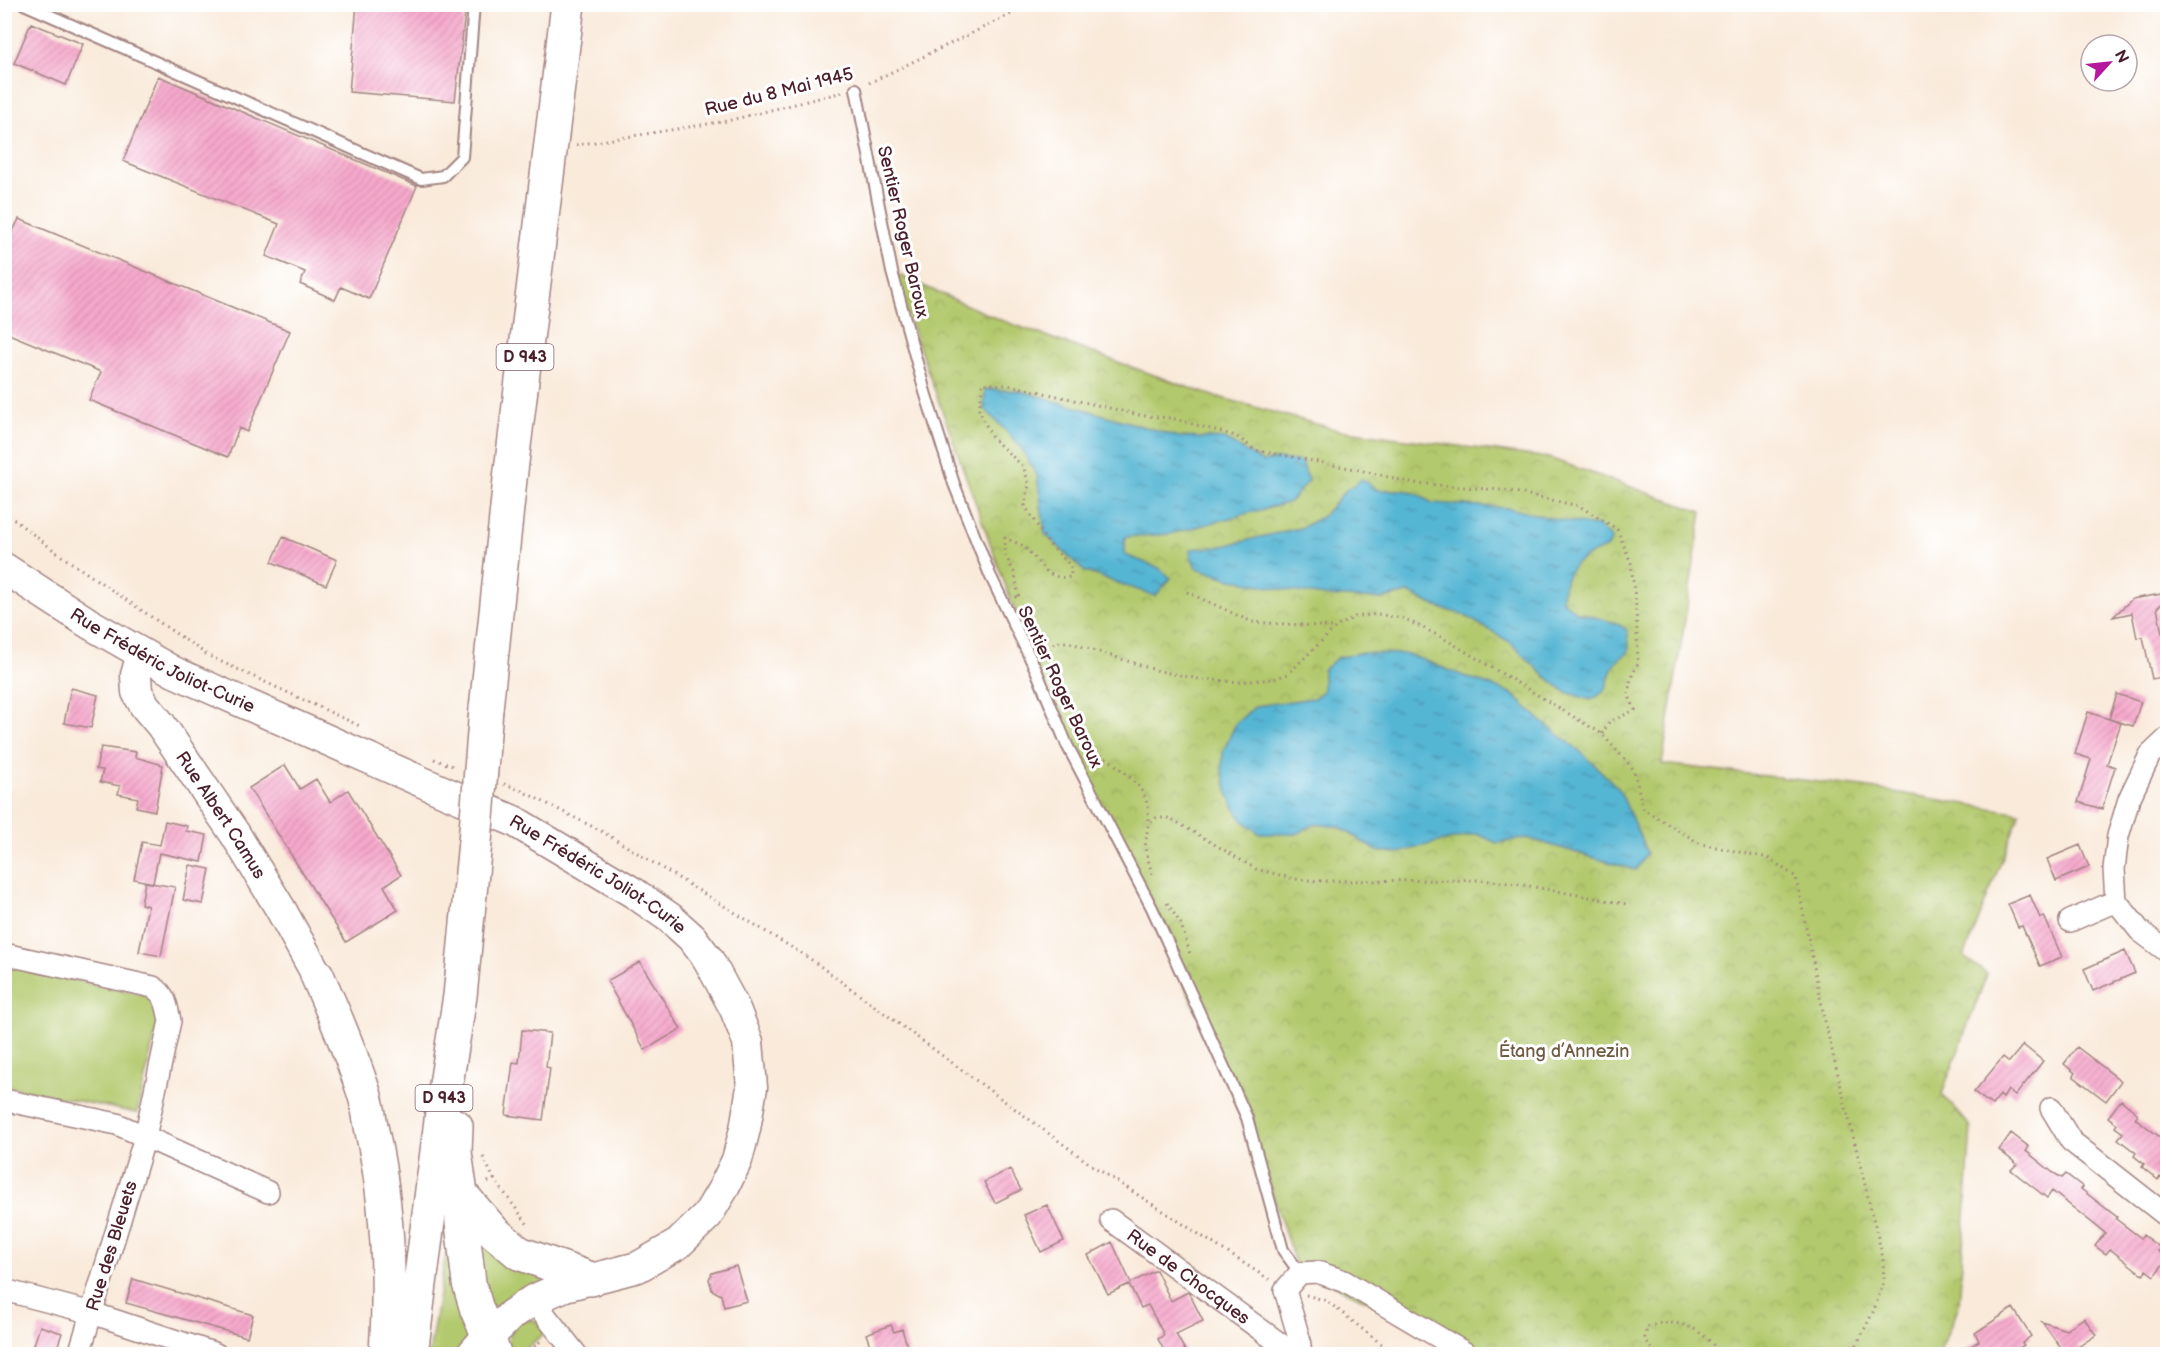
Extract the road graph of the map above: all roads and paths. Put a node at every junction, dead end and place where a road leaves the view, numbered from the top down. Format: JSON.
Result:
{"nodes":[{"id":1,"x":24,"y":4,"type":"edge"},
{"id":2,"x":474,"y":4,"type":"edge"},
{"id":3,"x":568,"y":4,"type":"edge"},
{"id":4,"x":1032,"y":4,"type":"edge"},
{"id":5,"x":856,"y":90,"type":"junction"},
{"id":6,"x":551,"y":149,"type":"junction"},
{"id":7,"x":4,"y":513,"type":"edge"},
{"id":8,"x":4,"y":568,"type":"edge"},
{"id":9,"x":1187,"y":592,"type":"dead end"},
{"id":10,"x":999,"y":595,"type":"junction"},
{"id":11,"x":90,"y":624,"type":"junction"},
{"id":12,"x":1336,"y":627,"type":"junction"},
{"id":13,"x":142,"y":654,"type":"junction"},
{"id":14,"x":1035,"y":670,"type":"junction"},
{"id":15,"x":174,"y":672,"type":"junction"},
{"id":16,"x":137,"y":692,"type":"junction"},
{"id":17,"x":161,"y":724,"type":"junction"},
{"id":18,"x":366,"y":729,"type":"dead end"},
{"id":19,"x":1602,"y":734,"type":"junction"},
{"id":20,"x":2168,"y":738,"type":"edge"},
{"id":21,"x":1067,"y":746,"type":"junction"},
{"id":22,"x":425,"y":755,"type":"dead end"},
{"id":23,"x":453,"y":767,"type":"dead end"},
{"id":24,"x":518,"y":789,"type":"dead end"},
{"id":25,"x":1148,"y":825,"type":"junction"},
{"id":26,"x":1152,"y":875,"type":"dead end"},
{"id":27,"x":1163,"y":897,"type":"dead end"},
{"id":28,"x":2116,"y":901,"type":"junction"},
{"id":29,"x":1628,"y":904,"type":"dead end"},
{"id":30,"x":2070,"y":921,"type":"dead end"},
{"id":31,"x":2168,"y":952,"type":"edge"},
{"id":32,"x":4,"y":954,"type":"edge"},
{"id":33,"x":1192,"y":961,"type":"dead end"},
{"id":34,"x":317,"y":975,"type":"joint"},
{"id":35,"x":460,"y":996,"type":"junction"},
{"id":36,"x":4,"y":1101,"type":"edge"},
{"id":37,"x":2051,"y":1108,"type":"dead end"},
{"id":38,"x":145,"y":1137,"type":"junction"},
{"id":39,"x":268,"y":1192,"type":"dead end"},
{"id":40,"x":461,"y":1194,"type":"junction"},
{"id":41,"x":2168,"y":1217,"type":"edge"},
{"id":42,"x":1111,"y":1220,"type":"dead end"},
{"id":43,"x":1300,"y":1273,"type":"junction"},
{"id":44,"x":591,"y":1279,"type":"junction"},
{"id":45,"x":4,"y":1290,"type":"edge"},
{"id":46,"x":1285,"y":1290,"type":"junction"},
{"id":47,"x":533,"y":1300,"type":"junction"},
{"id":48,"x":92,"y":1313,"type":"junction"},
{"id":49,"x":486,"y":1349,"type":"edge"},
{"id":50,"x":79,"y":1354,"type":"edge"},
{"id":51,"x":216,"y":1354,"type":"edge"},
{"id":52,"x":386,"y":1354,"type":"edge"},
{"id":53,"x":411,"y":1354,"type":"edge"},
{"id":54,"x":576,"y":1354,"type":"edge"},
{"id":55,"x":1294,"y":1354,"type":"edge"},
{"id":56,"x":1301,"y":1354,"type":"edge"},
{"id":57,"x":1400,"y":1354,"type":"edge"},
{"id":58,"x":1467,"y":1354,"type":"edge"},
{"id":59,"x":1654,"y":1354,"type":"edge"},
{"id":60,"x":1720,"y":1354,"type":"edge"},
{"id":61,"x":1852,"y":1354,"type":"edge"}],
"edges":[{"from":1,"to":2,"type":"lane"},
{"from":3,"to":6,"type":"main road","number":"D 943"},
{"from":4,"to":5,"type":"path","name":"Rue du 8 Mai 1945"},
{"from":5,"to":6,"type":"path","name":"Rue du 8 Mai 1945"},
{"from":5,"to":10,"type":"lane","name":"Sentier Roger Baroux"},
{"from":6,"to":35,"type":"main road","number":"D 943","bridge":true},
{"from":7,"to":18,"type":"path"},
{"from":8,"to":11,"type":"street","name":"Rue Frédéric Joliot-Curie"},
{"from":9,"to":12,"type":"path"},
{"from":10,"to":14,"type":"lane","name":"Sentier Roger Baroux"},
{"from":10,"to":19,"type":"path"},
{"from":11,"to":13,"type":"street","name":"Rue Frédéric Joliot-Curie"},
{"from":11,"to":16,"type":"street","name":"Rue Albert Camus"},
{"from":12,"to":14,"type":"path"},
{"from":12,"to":19,"type":"path"},
{"from":13,"to":15,"type":"street","name":"Rue Frédéric Joliot-Curie"},
{"from":13,"to":16,"type":"street"},
{"from":14,"to":21,"type":"lane","name":"Sentier Roger Baroux"},
{"from":15,"to":17,"type":"street"},
{"from":15,"to":44,"type":"street","name":"Rue Frédéric Joliot-Curie"},
{"from":16,"to":17,"type":"street","name":"Rue Albert Camus"},
{"from":17,"to":34,"type":"street","name":"Rue Albert Camus"},
{"from":19,"to":61,"type":"path"},
{"from":20,"to":28,"type":"street"},
{"from":21,"to":25,"type":"path"},
{"from":21,"to":43,"type":"lane","name":"Sentier Roger Baroux"},
{"from":22,"to":23,"type":"path"},
{"from":24,"to":46,"type":"path"},
{"from":25,"to":26,"type":"path"},
{"from":25,"to":29,"type":"path"},
{"from":27,"to":33,"type":"path"},
{"from":28,"to":30,"type":"street"},
{"from":28,"to":31,"type":"street"},
{"from":32,"to":38,"type":"street","name":"Rue des Bleuets"},
{"from":34,"to":52,"type":"main road"},
{"from":35,"to":40,"type":"main road"},
{"from":35,"to":53,"type":"main road","number":"D 943"},
{"from":36,"to":38,"type":"street"},
{"from":37,"to":41,"type":"street"},
{"from":38,"to":39,"type":"street"},
{"from":38,"to":48,"type":"street","name":"Rue des Bleuets"},
{"from":40,"to":44,"type":"main road"},
{"from":40,"to":49,"type":"main road"},
{"from":42,"to":55,"type":"street","name":"Rue de Chocques"},
{"from":43,"to":46,"type":"street"},
{"from":43,"to":58,"type":"street"},
{"from":44,"to":47,"type":"street","name":"Rue Frédéric Joliot-Curie"},
{"from":45,"to":48,"type":"street"},
{"from":46,"to":56,"type":"street"},
{"from":46,"to":57,"type":"path"},
{"from":47,"to":49,"type":"street","name":"Rue Frédéric Joliot-Curie"},
{"from":47,"to":54,"type":"street"},
{"from":48,"to":50,"type":"street","name":"Rue des Bleuets"},
{"from":48,"to":51,"type":"street"},
{"from":59,"to":60,"type":"path"}]}
